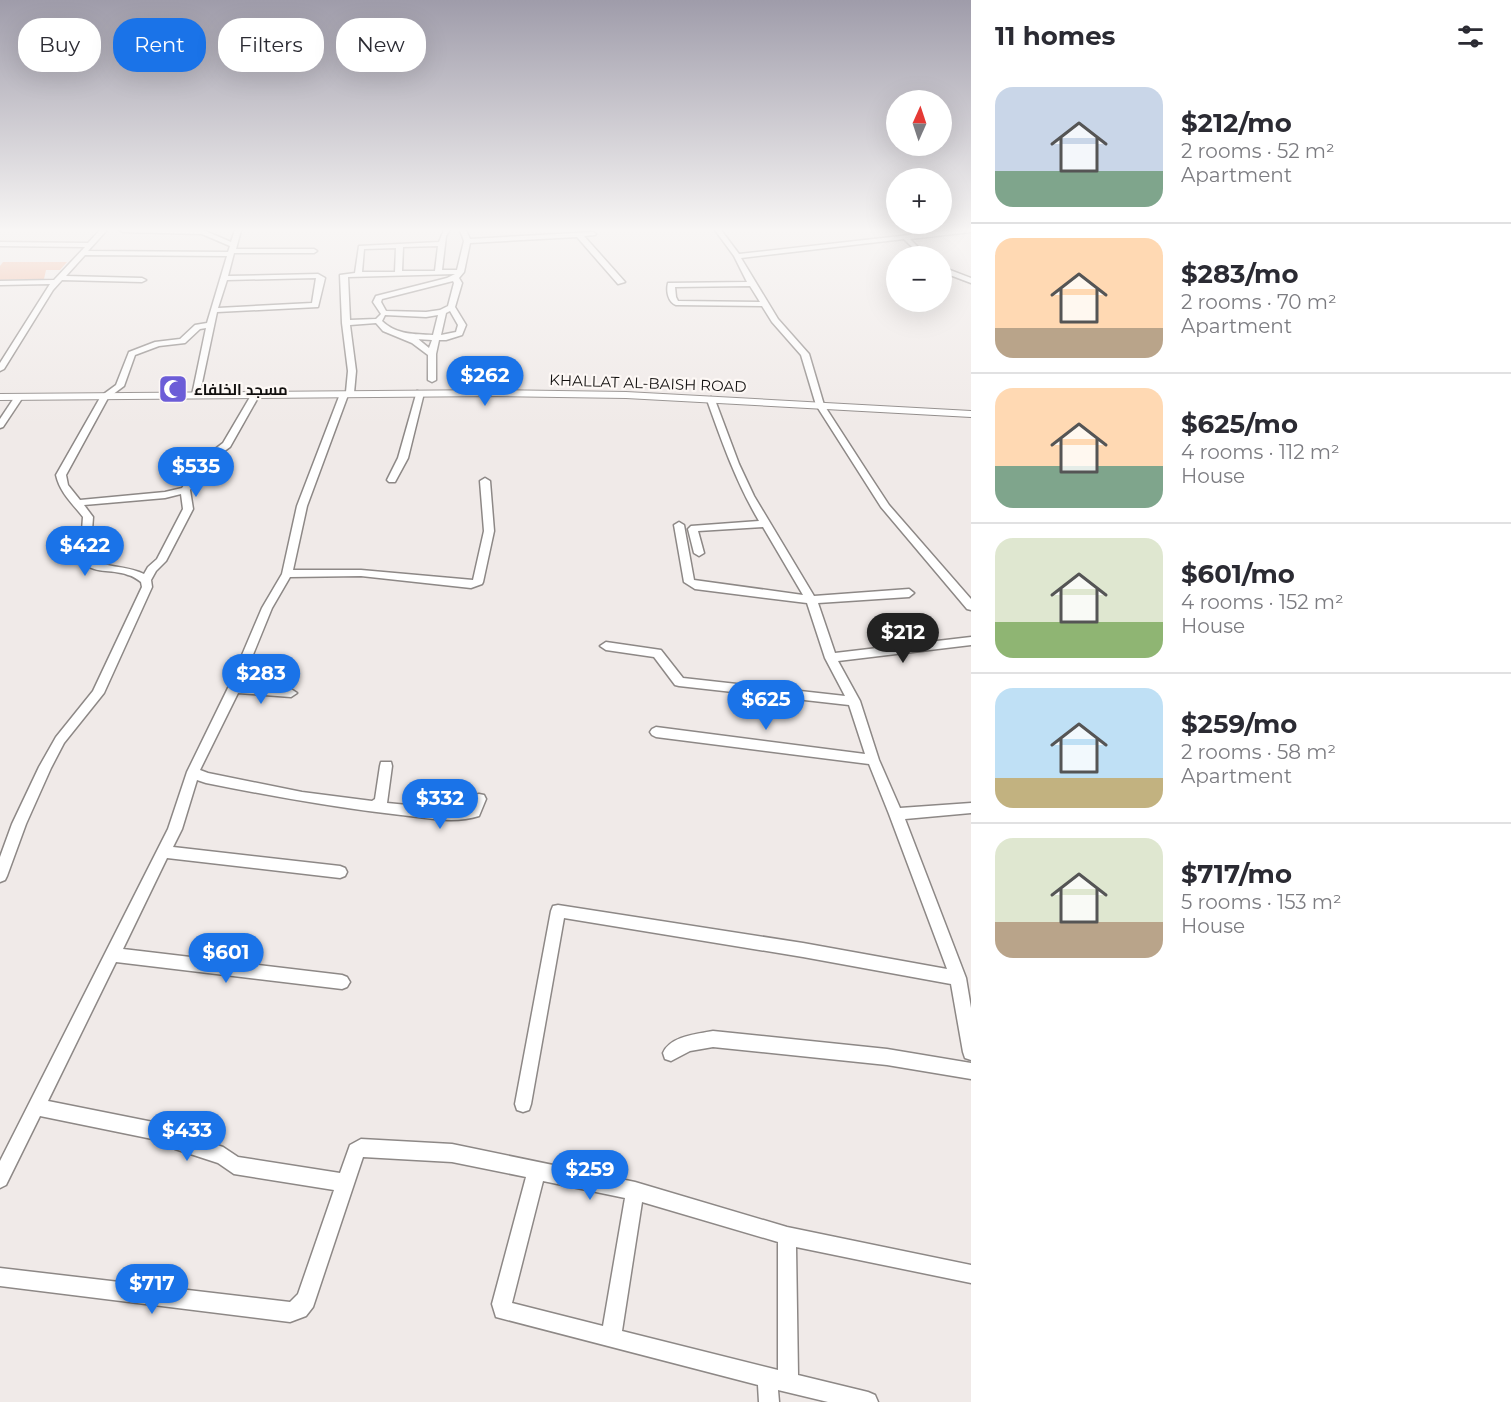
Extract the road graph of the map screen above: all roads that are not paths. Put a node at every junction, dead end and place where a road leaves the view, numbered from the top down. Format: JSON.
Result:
{"nodes":[{"id":1,"x":46,"y":295,"type":"edge"},
{"id":2,"x":218,"y":295,"type":"edge"},
{"id":3,"x":317,"y":295,"type":"edge"},
{"id":4,"x":344,"y":295,"type":"edge"},
{"id":5,"x":388,"y":295,"type":"edge"},
{"id":6,"x":454,"y":295,"type":"edge"},
{"id":7,"x":673,"y":295,"type":"edge"},
{"id":8,"x":759,"y":295,"type":"edge"},
{"id":9,"x":764,"y":304,"type":"junction"},
{"id":10,"x":451,"y":307,"type":"junction"},
{"id":11,"x":214,"y":310,"type":"junction"},
{"id":12,"x":384,"y":313,"type":"junction"},
{"id":13,"x":442,"y":313,"type":"junction"},
{"id":14,"x":378,"y":321,"type":"junction"},
{"id":15,"x":346,"y":322,"type":"junction"},
{"id":16,"x":211,"y":325,"type":"junction"},
{"id":17,"x":402,"y":336,"type":"junction"},
{"id":18,"x":437,"y":336,"type":"junction"},
{"id":19,"x":432,"y":354,"type":"junction"},
{"id":20,"x":0,"y":369,"type":"edge"},
{"id":21,"x":432,"y":380,"type":"dead end"},
{"id":22,"x":420,"y":393,"type":"junction"},
{"id":23,"x":256,"y":394,"type":"junction"},
{"id":24,"x":347,"y":394,"type":"junction"},
{"id":25,"x":105,"y":396,"type":"junction"},
{"id":26,"x":196,"y":396,"type":"junction"},
{"id":27,"x":0,"y":397,"type":"edge"},
{"id":28,"x":19,"y":397,"type":"junction"},
{"id":29,"x":711,"y":400,"type":"junction"},
{"id":30,"x":820,"y":405,"type":"junction"},
{"id":31,"x":971,"y":414,"type":"edge"},
{"id":32,"x":0,"y":425,"type":"edge"},
{"id":33,"x":392,"y":480,"type":"dead end"},
{"id":34,"x":485,"y":481,"type":"dead end"},
{"id":35,"x":185,"y":490,"type":"junction"},
{"id":36,"x":75,"y":503,"type":"junction"},
{"id":37,"x":764,"y":524,"type":"junction"},
{"id":38,"x":679,"y":525,"type":"dead end"},
{"id":39,"x":699,"y":553,"type":"dead end"},
{"id":40,"x":286,"y":574,"type":"junction"},
{"id":41,"x":146,"y":580,"type":"junction"},
{"id":42,"x":909,"y":593,"type":"dead end"},
{"id":43,"x":811,"y":600,"type":"junction"},
{"id":44,"x":971,"y":606,"type":"edge"},
{"id":45,"x":971,"y":641,"type":"edge"},
{"id":46,"x":606,"y":646,"type":"dead end"},
{"id":47,"x":831,"y":658,"type":"junction"},
{"id":48,"x":234,"y":688,"type":"junction"},
{"id":49,"x":291,"y":693,"type":"dead end"},
{"id":50,"x":854,"y":701,"type":"junction"},
{"id":51,"x":656,"y":732,"type":"dead end"},
{"id":52,"x":873,"y":760,"type":"junction"},
{"id":53,"x":387,"y":766,"type":"dead end"},
{"id":54,"x":193,"y":772,"type":"junction"},
{"id":55,"x":479,"y":799,"type":"dead end"},
{"id":56,"x":374,"y":807,"type":"junction"},
{"id":57,"x":971,"y":808,"type":"edge"},
{"id":58,"x":896,"y":814,"type":"junction"},
{"id":59,"x":163,"y":852,"type":"junction"},
{"id":60,"x":340,"y":872,"type":"dead end"},
{"id":61,"x":0,"y":876,"type":"edge"},
{"id":62,"x":113,"y":955,"type":"junction"},
{"id":63,"x":958,"y":978,"type":"junction"},
{"id":64,"x":342,"y":982,"type":"dead end"},
{"id":65,"x":971,"y":1052,"type":"edge"},
{"id":66,"x":671,"y":1053,"type":"dead end"},
{"id":67,"x":971,"y":1071,"type":"edge"},
{"id":68,"x":523,"y":1104,"type":"dead end"},
{"id":69,"x":36,"y":1107,"type":"junction"},
{"id":70,"x":536,"y":1172,"type":"junction"},
{"id":71,"x":0,"y":1179,"type":"edge"},
{"id":72,"x":344,"y":1183,"type":"junction"},
{"id":73,"x":635,"y":1191,"type":"junction"},
{"id":74,"x":787,"y":1236,"type":"junction"},
{"id":75,"x":971,"y":1274,"type":"edge"},
{"id":76,"x":0,"y":1277,"type":"edge"},
{"id":77,"x":611,"y":1338,"type":"junction"},
{"id":78,"x":768,"y":1379,"type":"junction"},
{"id":79,"x":788,"y":1383,"type":"junction"},
{"id":80,"x":769,"y":1402,"type":"edge"},
{"id":81,"x":868,"y":1402,"type":"edge"}],
"edges":[{"from":1,"to":20,"type":"street"},
{"from":2,"to":11,"type":"street"},
{"from":3,"to":11,"type":"street"},
{"from":4,"to":15,"type":"street"},
{"from":5,"to":12,"type":"street"},
{"from":6,"to":10,"type":"street"},
{"from":7,"to":9,"type":"street"},
{"from":8,"to":9,"type":"street"},
{"from":9,"to":30,"type":"street"},
{"from":10,"to":13,"type":"street"},
{"from":10,"to":18,"type":"street"},
{"from":11,"to":16,"type":"street"},
{"from":12,"to":13,"type":"street"},
{"from":12,"to":14,"type":"street"},
{"from":13,"to":18,"type":"street"},
{"from":14,"to":15,"type":"street"},
{"from":14,"to":17,"type":"street"},
{"from":15,"to":24,"type":"street"},
{"from":16,"to":25,"type":"street"},
{"from":16,"to":26,"type":"street"},
{"from":17,"to":18,"type":"street"},
{"from":17,"to":19,"type":"street"},
{"from":18,"to":19,"type":"street"},
{"from":19,"to":21,"type":"street"},
{"from":22,"to":24,"type":"street","name":"KHALLAT AL-BAISH ROAD"},
{"from":22,"to":29,"type":"street","name":"KHALLAT AL-BAISH ROAD"},
{"from":22,"to":33,"type":"street"},
{"from":23,"to":24,"type":"street","name":"KHALLAT AL-BAISH ROAD"},
{"from":23,"to":26,"type":"street","name":"KHALLAT AL-BAISH ROAD"},
{"from":23,"to":35,"type":"street"},
{"from":24,"to":40,"type":"street"},
{"from":25,"to":26,"type":"street","name":"KHALLAT AL-BAISH ROAD"},
{"from":25,"to":28,"type":"street","name":"KHALLAT AL-BAISH ROAD"},
{"from":25,"to":36,"type":"street"},
{"from":27,"to":28,"type":"street","name":"KHALLAT AL-BAISH ROAD"},
{"from":28,"to":32,"type":"street"},
{"from":29,"to":30,"type":"street","name":"KHALLAT AL-BAISH ROAD"},
{"from":29,"to":37,"type":"street"},
{"from":30,"to":31,"type":"street","name":"KHALLAT AL-BAISH ROAD"},
{"from":30,"to":44,"type":"street"},
{"from":34,"to":40,"type":"street"},
{"from":35,"to":36,"type":"street"},
{"from":35,"to":41,"type":"street"},
{"from":36,"to":41,"type":"street"},
{"from":37,"to":39,"type":"street"},
{"from":37,"to":43,"type":"street"},
{"from":38,"to":43,"type":"street"},
{"from":40,"to":48,"type":"street"},
{"from":41,"to":61,"type":"street"},
{"from":42,"to":43,"type":"street"},
{"from":43,"to":47,"type":"street"},
{"from":45,"to":47,"type":"street"},
{"from":46,"to":50,"type":"street"},
{"from":47,"to":50,"type":"street"},
{"from":48,"to":49,"type":"street"},
{"from":48,"to":54,"type":"street"},
{"from":50,"to":52,"type":"street"},
{"from":51,"to":52,"type":"street"},
{"from":52,"to":58,"type":"street"},
{"from":53,"to":56,"type":"street"},
{"from":54,"to":56,"type":"street"},
{"from":54,"to":59,"type":"street"},
{"from":55,"to":56,"type":"street"},
{"from":57,"to":58,"type":"street"},
{"from":58,"to":63,"type":"street"},
{"from":59,"to":60,"type":"street"},
{"from":59,"to":62,"type":"street"},
{"from":62,"to":64,"type":"street"},
{"from":62,"to":69,"type":"street"},
{"from":63,"to":65,"type":"street"},
{"from":63,"to":68,"type":"street"},
{"from":66,"to":67,"type":"street"},
{"from":69,"to":71,"type":"street"},
{"from":69,"to":72,"type":"street"},
{"from":70,"to":72,"type":"street"},
{"from":70,"to":73,"type":"street"},
{"from":70,"to":77,"type":"street"},
{"from":72,"to":76,"type":"street"},
{"from":73,"to":74,"type":"street"},
{"from":73,"to":77,"type":"street"},
{"from":74,"to":75,"type":"street"},
{"from":74,"to":79,"type":"street"},
{"from":77,"to":78,"type":"street"},
{"from":78,"to":79,"type":"street"},
{"from":78,"to":80,"type":"street"},
{"from":79,"to":81,"type":"street"}]}
